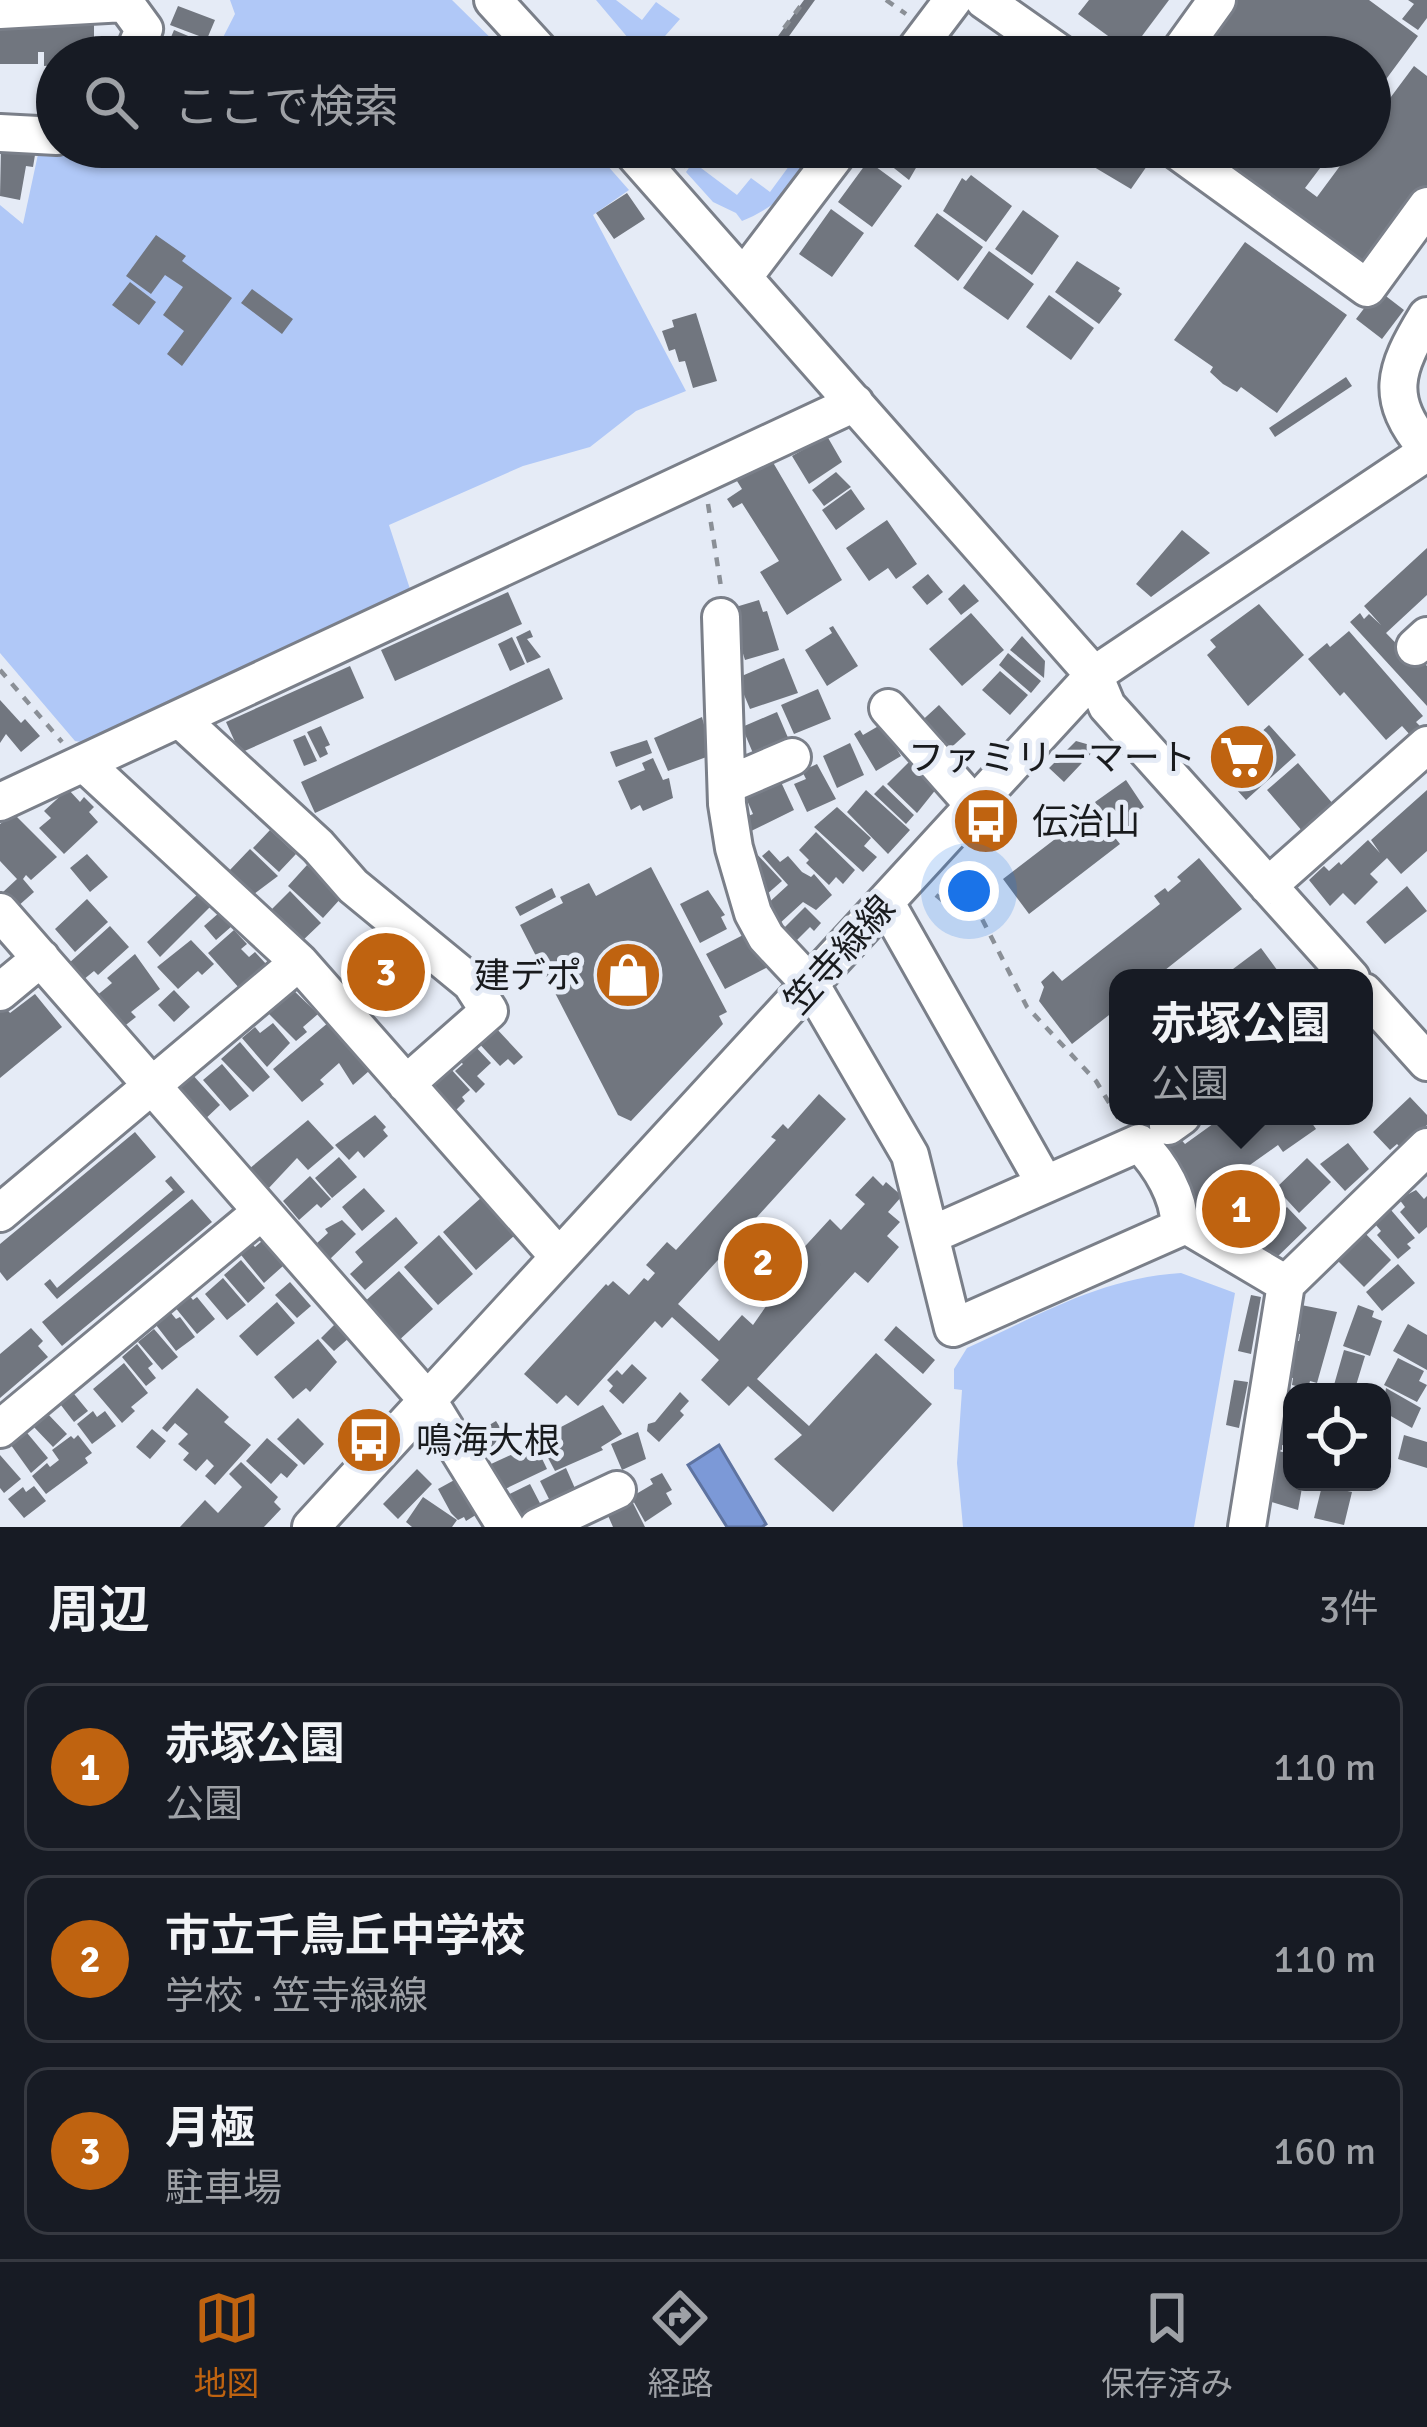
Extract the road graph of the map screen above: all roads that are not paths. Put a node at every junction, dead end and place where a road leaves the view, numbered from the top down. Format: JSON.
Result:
{"nodes":[{"id":1,"x":493,"y":0,"type":"edge"},
{"id":2,"x":953,"y":0,"type":"edge"},
{"id":3,"x":984,"y":0,"type":"edge"},
{"id":4,"x":1217,"y":0,"type":"edge"},
{"id":5,"x":0,"y":10,"type":"edge"},
{"id":6,"x":1033,"y":14,"type":"edge"},
{"id":7,"x":140,"y":36,"type":"edge"},
{"id":8,"x":526,"y":36,"type":"edge"},
{"id":9,"x":926,"y":36,"type":"edge"},
{"id":10,"x":1191,"y":36,"type":"edge"},
{"id":11,"x":0,"y":133,"type":"edge"},
{"id":12,"x":36,"y":135,"type":"edge"},
{"id":13,"x":647,"y":168,"type":"edge"},
{"id":14,"x":826,"y":168,"type":"edge"},
{"id":15,"x":1201,"y":168,"type":"edge"},
{"id":16,"x":1427,"y":206,"type":"edge"},
{"id":17,"x":745,"y":275,"type":"junction"},
{"id":18,"x":1427,"y":316,"type":"edge"},
{"id":19,"x":855,"y":403,"type":"junction"},
{"id":20,"x":1427,"y":450,"type":"edge"},
{"id":21,"x":722,"y":617,"type":"road end"},
{"id":22,"x":1094,"y":675,"type":"junction"},
{"id":23,"x":888,"y":709,"type":"dead end"},
{"id":24,"x":181,"y":720,"type":"junction"},
{"id":25,"x":1427,"y":745,"type":"edge"},
{"id":26,"x":792,"y":758,"type":"dead end"},
{"id":27,"x":84,"y":763,"type":"junction"},
{"id":28,"x":727,"y":785,"type":"junction"},
{"id":29,"x":0,"y":802,"type":"edge"},
{"id":30,"x":974,"y":805,"type":"junction"},
{"id":31,"x":1268,"y":886,"type":"junction"},
{"id":32,"x":886,"y":903,"type":"junction"},
{"id":33,"x":0,"y":912,"type":"edge"},
{"id":34,"x":41,"y":958,"type":"junction"},
{"id":35,"x":299,"y":962,"type":"junction"},
{"id":36,"x":1343,"y":969,"type":"edge"},
{"id":37,"x":811,"y":985,"type":"junction"},
{"id":38,"x":0,"y":992,"type":"edge"},
{"id":39,"x":1373,"y":1002,"type":"edge"},
{"id":40,"x":1427,"y":1062,"type":"edge"},
{"id":41,"x":406,"y":1084,"type":"junction"},
{"id":42,"x":152,"y":1087,"type":"junction"},
{"id":43,"x":1163,"y":1128,"type":"edge"},
{"id":44,"x":1427,"y":1147,"type":"edge"},
{"id":45,"x":1045,"y":1184,"type":"junction"},
{"id":46,"x":261,"y":1212,"type":"junction"},
{"id":47,"x":0,"y":1213,"type":"edge"},
{"id":48,"x":1193,"y":1229,"type":"dead end"},
{"id":49,"x":931,"y":1235,"type":"junction"},
{"id":50,"x":560,"y":1257,"type":"junction"},
{"id":51,"x":1286,"y":1284,"type":"junction"},
{"id":52,"x":429,"y":1402,"type":"junction"},
{"id":53,"x":0,"y":1430,"type":"edge"},
{"id":54,"x":617,"y":1490,"type":"dead end"},
{"id":55,"x":311,"y":1527,"type":"edge"},
{"id":56,"x":506,"y":1527,"type":"edge"},
{"id":57,"x":538,"y":1527,"type":"edge"},
{"id":58,"x":1247,"y":1527,"type":"edge"}],
"edges":[{"from":1,"to":8,"type":"street"},
{"from":2,"to":9,"type":"street"},
{"from":3,"to":6,"type":"street"},
{"from":4,"to":10,"type":"street"},
{"from":5,"to":7,"type":"street"},
{"from":11,"to":12,"type":"street"},
{"from":13,"to":17,"type":"street"},
{"from":14,"to":17,"type":"street"},
{"from":15,"to":16,"type":"street"},
{"from":17,"to":19,"type":"street"},
{"from":18,"to":20,"type":"street"},
{"from":19,"to":22,"type":"street"},
{"from":19,"to":24,"type":"street"},
{"from":20,"to":22,"type":"street","name":"笠寺緑線"},
{"from":21,"to":28,"type":"street"},
{"from":22,"to":30,"type":"street","name":"笠寺緑線"},
{"from":22,"to":31,"type":"street"},
{"from":23,"to":30,"type":"street"},
{"from":24,"to":27,"type":"street"},
{"from":24,"to":41,"type":"street"},
{"from":25,"to":31,"type":"street"},
{"from":26,"to":28,"type":"street"},
{"from":27,"to":29,"type":"street"},
{"from":27,"to":35,"type":"street"},
{"from":28,"to":37,"type":"street"},
{"from":30,"to":32,"type":"street","name":"笠寺緑線"},
{"from":31,"to":36,"type":"street"},
{"from":32,"to":37,"type":"street","name":"笠寺緑線"},
{"from":32,"to":45,"type":"street"},
{"from":33,"to":34,"type":"street"},
{"from":34,"to":38,"type":"street"},
{"from":34,"to":42,"type":"street"},
{"from":35,"to":41,"type":"street"},
{"from":35,"to":42,"type":"street"},
{"from":37,"to":49,"type":"street"},
{"from":37,"to":50,"type":"street","name":"笠寺緑線"},
{"from":39,"to":40,"type":"street"},
{"from":41,"to":50,"type":"street"},
{"from":42,"to":46,"type":"street"},
{"from":42,"to":47,"type":"street"},
{"from":43,"to":45,"type":"street"},
{"from":43,"to":49,"type":"street"},
{"from":44,"to":51,"type":"street"},
{"from":45,"to":49,"type":"street"},
{"from":46,"to":52,"type":"street"},
{"from":46,"to":53,"type":"street"},
{"from":48,"to":51,"type":"street"},
{"from":50,"to":52,"type":"street","name":"笠寺緑線"},
{"from":51,"to":58,"type":"street"},
{"from":52,"to":55,"type":"street","name":"笠寺緑線"},
{"from":52,"to":56,"type":"street"},
{"from":54,"to":57,"type":"street"}]}
